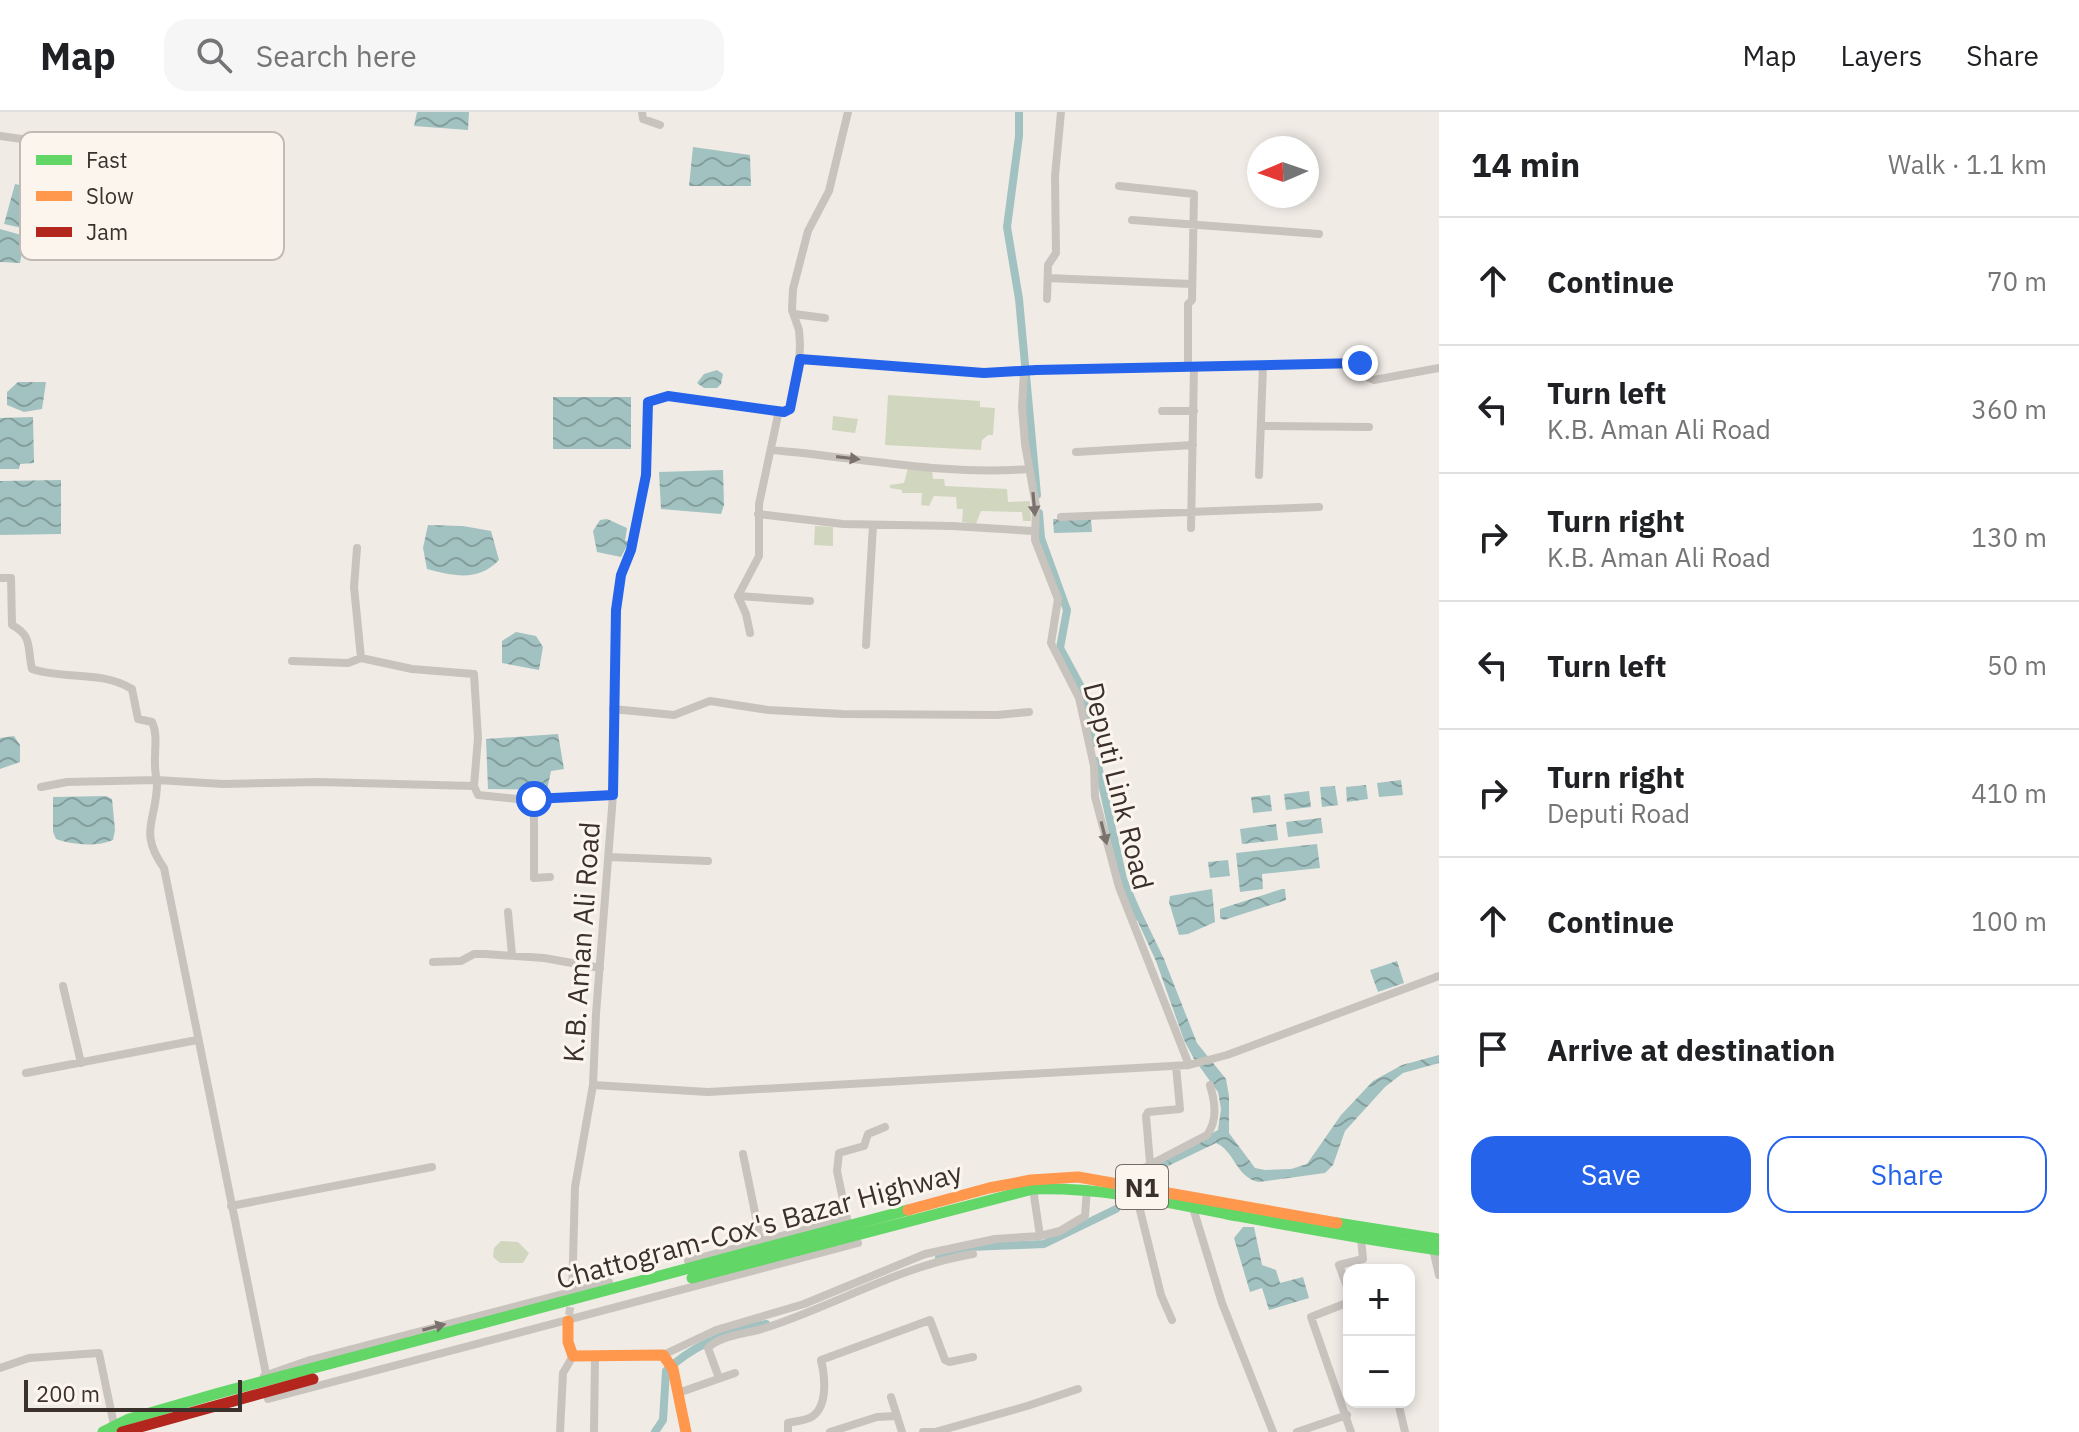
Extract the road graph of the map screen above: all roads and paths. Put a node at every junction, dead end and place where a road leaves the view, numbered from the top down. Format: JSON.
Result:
{"nodes":[{"id":1,"x":642,"y":112,"type":"edge"},
{"id":2,"x":848,"y":112,"type":"edge"},
{"id":3,"x":1061,"y":112,"type":"edge"},
{"id":4,"x":660,"y":125,"type":"dead end"},
{"id":5,"x":0,"y":136,"type":"edge"},
{"id":6,"x":20,"y":139,"type":"edge"},
{"id":7,"x":1119,"y":186,"type":"dead end"},
{"id":8,"x":1132,"y":220,"type":"dead end"},
{"id":9,"x":1193,"y":224,"type":"junction"},
{"id":10,"x":1319,"y":234,"type":"dead end"},
{"id":11,"x":1048,"y":278,"type":"junction"},
{"id":12,"x":1192,"y":284,"type":"junction"},
{"id":13,"x":1047,"y":299,"type":"dead end"},
{"id":14,"x":794,"y":314,"type":"junction"},
{"id":15,"x":825,"y":318,"type":"dead end"},
{"id":16,"x":800,"y":359,"type":"junction"},
{"id":17,"x":1263,"y":365,"type":"junction"},
{"id":18,"x":1191,"y":366,"type":"junction"},
{"id":19,"x":1439,"y":368,"type":"edge"},
{"id":20,"x":1024,"y":371,"type":"junction"},
{"id":21,"x":1162,"y":411,"type":"dead end"},
{"id":22,"x":1194,"y":411,"type":"junction"},
{"id":23,"x":784,"y":412,"type":"junction"},
{"id":24,"x":1261,"y":426,"type":"junction"},
{"id":25,"x":1369,"y":427,"type":"dead end"},
{"id":26,"x":1193,"y":445,"type":"junction"},
{"id":27,"x":771,"y":450,"type":"junction"},
{"id":28,"x":1076,"y":452,"type":"dead end"},
{"id":29,"x":1029,"y":469,"type":"junction"},
{"id":30,"x":1259,"y":475,"type":"dead end"},
{"id":31,"x":1319,"y":507,"type":"dead end"},
{"id":32,"x":1193,"y":512,"type":"junction"},
{"id":33,"x":758,"y":514,"type":"junction"},
{"id":34,"x":1061,"y":517,"type":"dead end"},
{"id":35,"x":873,"y":525,"type":"junction"},
{"id":36,"x":1191,"y":528,"type":"dead end"},
{"id":37,"x":1033,"y":531,"type":"dead end"},
{"id":38,"x":357,"y":548,"type":"dead end"},
{"id":39,"x":0,"y":578,"type":"edge"},
{"id":40,"x":738,"y":596,"type":"junction"},
{"id":41,"x":810,"y":601,"type":"dead end"},
{"id":42,"x":750,"y":633,"type":"dead end"},
{"id":43,"x":866,"y":645,"type":"dead end"},
{"id":44,"x":361,"y":658,"type":"junction"},
{"id":45,"x":292,"y":661,"type":"dead end"},
{"id":46,"x":613,"y":709,"type":"junction"},
{"id":47,"x":1029,"y":712,"type":"dead end"},
{"id":48,"x":157,"y":780,"type":"junction"},
{"id":49,"x":474,"y":786,"type":"junction"},
{"id":50,"x":41,"y":787,"type":"dead end"},
{"id":51,"x":613,"y":795,"type":"junction"},
{"id":52,"x":534,"y":799,"type":"junction"},
{"id":53,"x":609,"y":857,"type":"junction"},
{"id":54,"x":708,"y":861,"type":"dead end"},
{"id":55,"x":550,"y":877,"type":"dead end"},
{"id":56,"x":508,"y":912,"type":"dead end"},
{"id":57,"x":512,"y":955,"type":"junction"},
{"id":58,"x":433,"y":962,"type":"dead end"},
{"id":59,"x":600,"y":968,"type":"junction"},
{"id":60,"x":1439,"y":976,"type":"edge"},
{"id":61,"x":63,"y":986,"type":"dead end"},
{"id":62,"x":197,"y":1040,"type":"junction"},
{"id":63,"x":81,"y":1063,"type":"junction"},
{"id":64,"x":1192,"y":1064,"type":"junction"},
{"id":65,"x":1176,"y":1066,"type":"junction"},
{"id":66,"x":26,"y":1073,"type":"dead end"},
{"id":67,"x":593,"y":1085,"type":"junction"},
{"id":68,"x":1210,"y":1085,"type":"dead end"},
{"id":69,"x":885,"y":1127,"type":"dead end"},
{"id":70,"x":743,"y":1154,"type":"dead end"},
{"id":71,"x":1150,"y":1163,"type":"junction"},
{"id":72,"x":432,"y":1167,"type":"dead end"},
{"id":73,"x":1117,"y":1183,"type":"junction"},
{"id":74,"x":1033,"y":1189,"type":"junction"},
{"id":75,"x":1087,"y":1189,"type":"junction"},
{"id":76,"x":1137,"y":1198,"type":"junction"},
{"id":77,"x":966,"y":1199,"type":"junction"},
{"id":78,"x":231,"y":1206,"type":"junction"},
{"id":79,"x":1193,"y":1208,"type":"junction"},
{"id":80,"x":847,"y":1219,"type":"junction"},
{"id":81,"x":898,"y":1225,"type":"junction"},
{"id":82,"x":1040,"y":1236,"type":"junction"},
{"id":83,"x":1361,"y":1239,"type":"junction"},
{"id":84,"x":1436,"y":1241,"type":"edge"},
{"id":85,"x":761,"y":1242,"type":"junction"},
{"id":86,"x":973,"y":1254,"type":"dead end"},
{"id":87,"x":1343,"y":1264,"type":"edge"},
{"id":88,"x":1439,"y":1275,"type":"edge"},
{"id":89,"x":572,"y":1293,"type":"junction"},
{"id":90,"x":1343,"y":1304,"type":"edge"},
{"id":91,"x":568,"y":1318,"type":"junction"},
{"id":92,"x":1172,"y":1320,"type":"dead end"},
{"id":93,"x":573,"y":1356,"type":"junction"},
{"id":94,"x":595,"y":1357,"type":"junction"},
{"id":95,"x":973,"y":1357,"type":"dead end"},
{"id":96,"x":668,"y":1361,"type":"junction"},
{"id":97,"x":0,"y":1368,"type":"edge"},
{"id":98,"x":735,"y":1373,"type":"dead end"},
{"id":99,"x":266,"y":1374,"type":"junction"},
{"id":100,"x":719,"y":1378,"type":"junction"},
{"id":101,"x":254,"y":1384,"type":"junction"},
{"id":102,"x":1078,"y":1389,"type":"dead end"},
{"id":103,"x":678,"y":1393,"type":"junction"},
{"id":104,"x":891,"y":1397,"type":"dead end"},
{"id":105,"x":220,"y":1398,"type":"junction"},
{"id":106,"x":1399,"y":1408,"type":"edge"},
{"id":107,"x":1347,"y":1415,"type":"junction"},
{"id":108,"x":895,"y":1416,"type":"junction"},
{"id":109,"x":118,"y":1429,"type":"edge"},
{"id":110,"x":103,"y":1432,"type":"edge"},
{"id":111,"x":560,"y":1432,"type":"edge"},
{"id":112,"x":594,"y":1432,"type":"edge"},
{"id":113,"x":686,"y":1432,"type":"edge"},
{"id":114,"x":788,"y":1432,"type":"edge"},
{"id":115,"x":830,"y":1432,"type":"edge"},
{"id":116,"x":902,"y":1432,"type":"edge"},
{"id":117,"x":923,"y":1432,"type":"edge"},
{"id":118,"x":1273,"y":1432,"type":"edge"},
{"id":119,"x":1297,"y":1432,"type":"edge"},
{"id":120,"x":1351,"y":1432,"type":"edge"},
{"id":121,"x":1405,"y":1432,"type":"edge"}],
"edges":[{"from":1,"to":4,"type":"street"},
{"from":2,"to":14,"type":"street"},
{"from":3,"to":11,"type":"street"},
{"from":5,"to":6,"type":"street"},
{"from":7,"to":9,"type":"street"},
{"from":8,"to":9,"type":"street"},
{"from":9,"to":10,"type":"street"},
{"from":9,"to":12,"type":"street"},
{"from":11,"to":12,"type":"street"},
{"from":11,"to":13,"type":"street"},
{"from":12,"to":18,"type":"street"},
{"from":14,"to":15,"type":"street"},
{"from":14,"to":16,"type":"street"},
{"from":16,"to":20,"type":"street"},
{"from":16,"to":23,"type":"street"},
{"from":17,"to":18,"type":"street"},
{"from":17,"to":19,"type":"street"},
{"from":17,"to":24,"type":"street"},
{"from":18,"to":20,"type":"street"},
{"from":18,"to":22,"type":"street"},
{"from":20,"to":29,"type":"street","name":"Deputi Link Road"},
{"from":21,"to":22,"type":"street"},
{"from":22,"to":26,"type":"street"},
{"from":23,"to":27,"type":"street"},
{"from":23,"to":46,"type":"street","name":"K.B. Aman Ali Road"},
{"from":24,"to":25,"type":"street"},
{"from":24,"to":30,"type":"street"},
{"from":26,"to":28,"type":"street"},
{"from":26,"to":32,"type":"street"},
{"from":27,"to":29,"type":"street","one_way":true},
{"from":27,"to":33,"type":"street"},
{"from":29,"to":64,"type":"street","name":"Deputi Link Road","one_way":true},
{"from":31,"to":32,"type":"street"},
{"from":32,"to":34,"type":"street"},
{"from":32,"to":36,"type":"street"},
{"from":33,"to":35,"type":"street"},
{"from":33,"to":40,"type":"street"},
{"from":35,"to":37,"type":"street"},
{"from":35,"to":43,"type":"street"},
{"from":38,"to":44,"type":"street"},
{"from":39,"to":48,"type":"street"},
{"from":40,"to":41,"type":"street"},
{"from":40,"to":42,"type":"street"},
{"from":44,"to":45,"type":"street"},
{"from":44,"to":49,"type":"street"},
{"from":46,"to":47,"type":"street"},
{"from":46,"to":51,"type":"street","name":"K.B. Aman Ali Road"},
{"from":48,"to":49,"type":"street"},
{"from":48,"to":50,"type":"street"},
{"from":48,"to":62,"type":"street"},
{"from":49,"to":52,"type":"street"},
{"from":51,"to":52,"type":"street"},
{"from":51,"to":53,"type":"street","name":"K.B. Aman Ali Road"},
{"from":52,"to":55,"type":"street"},
{"from":53,"to":54,"type":"street"},
{"from":53,"to":59,"type":"street","name":"K.B. Aman Ali Road"},
{"from":56,"to":57,"type":"street"},
{"from":57,"to":58,"type":"street"},
{"from":57,"to":59,"type":"street"},
{"from":59,"to":67,"type":"street","name":"K.B. Aman Ali Road"},
{"from":60,"to":64,"type":"street"},
{"from":61,"to":63,"type":"street"},
{"from":62,"to":63,"type":"street"},
{"from":62,"to":78,"type":"street"},
{"from":63,"to":66,"type":"street"},
{"from":64,"to":65,"type":"street"},
{"from":65,"to":67,"type":"street"},
{"from":65,"to":71,"type":"street"},
{"from":67,"to":89,"type":"street","name":"K.B. Aman Ali Road"},
{"from":68,"to":71,"type":"street"},
{"from":69,"to":80,"type":"street"},
{"from":70,"to":85,"type":"street"},
{"from":71,"to":73,"type":"street"},
{"from":72,"to":78,"type":"street"},
{"from":73,"to":77,"type":"main road","name":"Chattogram-Cox's Bazar Highway","number":"N1"},
{"from":73,"to":84,"type":"main road","name":"Chattogram-Cox's Bazar Highway","number":"N1"},
{"from":74,"to":75,"type":"main road","name":"Chattogram-Cox's Bazar Highway","number":"N1"},
{"from":74,"to":77,"type":"main road","name":"Chattogram-Cox's Bazar Highway","number":"N1"},
{"from":74,"to":82,"type":"street"},
{"from":75,"to":76,"type":"main road","name":"Chattogram-Cox's Bazar Highway","number":"N1"},
{"from":75,"to":82,"type":"street"},
{"from":76,"to":79,"type":"main road","name":"Chattogram-Cox's Bazar Highway","number":"N1"},
{"from":76,"to":92,"type":"street"},
{"from":77,"to":80,"type":"street"},
{"from":77,"to":81,"type":"main road","name":"Chattogram-Cox's Bazar Highway","number":"N1"},
{"from":77,"to":101,"type":"main road","name":"Chattogram-Cox's Bazar Highway","number":"N1"},
{"from":78,"to":99,"type":"street"},
{"from":79,"to":83,"type":"main road","name":"Chattogram-Cox's Bazar Highway","number":"N1"},
{"from":79,"to":118,"type":"street"},
{"from":80,"to":85,"type":"street"},
{"from":81,"to":91,"type":"street"},
{"from":81,"to":105,"type":"main road","name":"Chattogram-Cox's Bazar Highway","number":"N1"},
{"from":82,"to":96,"type":"street"},
{"from":83,"to":84,"type":"main road","name":"Chattogram-Cox's Bazar Highway","number":"N1"},
{"from":83,"to":87,"type":"street"},
{"from":84,"to":88,"type":"street"},
{"from":85,"to":89,"type":"street"},
{"from":86,"to":100,"type":"street"},
{"from":99,"to":89,"type":"street","one_way":true},
{"from":90,"to":107,"type":"street"},
{"from":91,"to":93,"type":"main road"},
{"from":91,"to":105,"type":"street"},
{"from":93,"to":94,"type":"main road"},
{"from":93,"to":111,"type":"street"},
{"from":94,"to":96,"type":"main road"},
{"from":94,"to":112,"type":"street"},
{"from":95,"to":114,"type":"street"},
{"from":96,"to":103,"type":"main road"},
{"from":97,"to":109,"type":"street"},
{"from":98,"to":100,"type":"street"},
{"from":99,"to":101,"type":"street"},
{"from":100,"to":103,"type":"street"},
{"from":101,"to":105,"type":"main road","name":"Chattogram-Cox's Bazar Highway","number":"N1"},
{"from":102,"to":117,"type":"street"},
{"from":103,"to":113,"type":"main road"},
{"from":104,"to":108,"type":"street"},
{"from":105,"to":109,"type":"main road","name":"Chattogram-Cox's Bazar Highway","number":"N1"},
{"from":106,"to":121,"type":"street"},
{"from":107,"to":119,"type":"street"},
{"from":107,"to":120,"type":"street"},
{"from":108,"to":115,"type":"street"},
{"from":108,"to":116,"type":"street"},
{"from":109,"to":110,"type":"main road","name":"Chattogram-Cox's Bazar Highway","number":"N1"}]}
